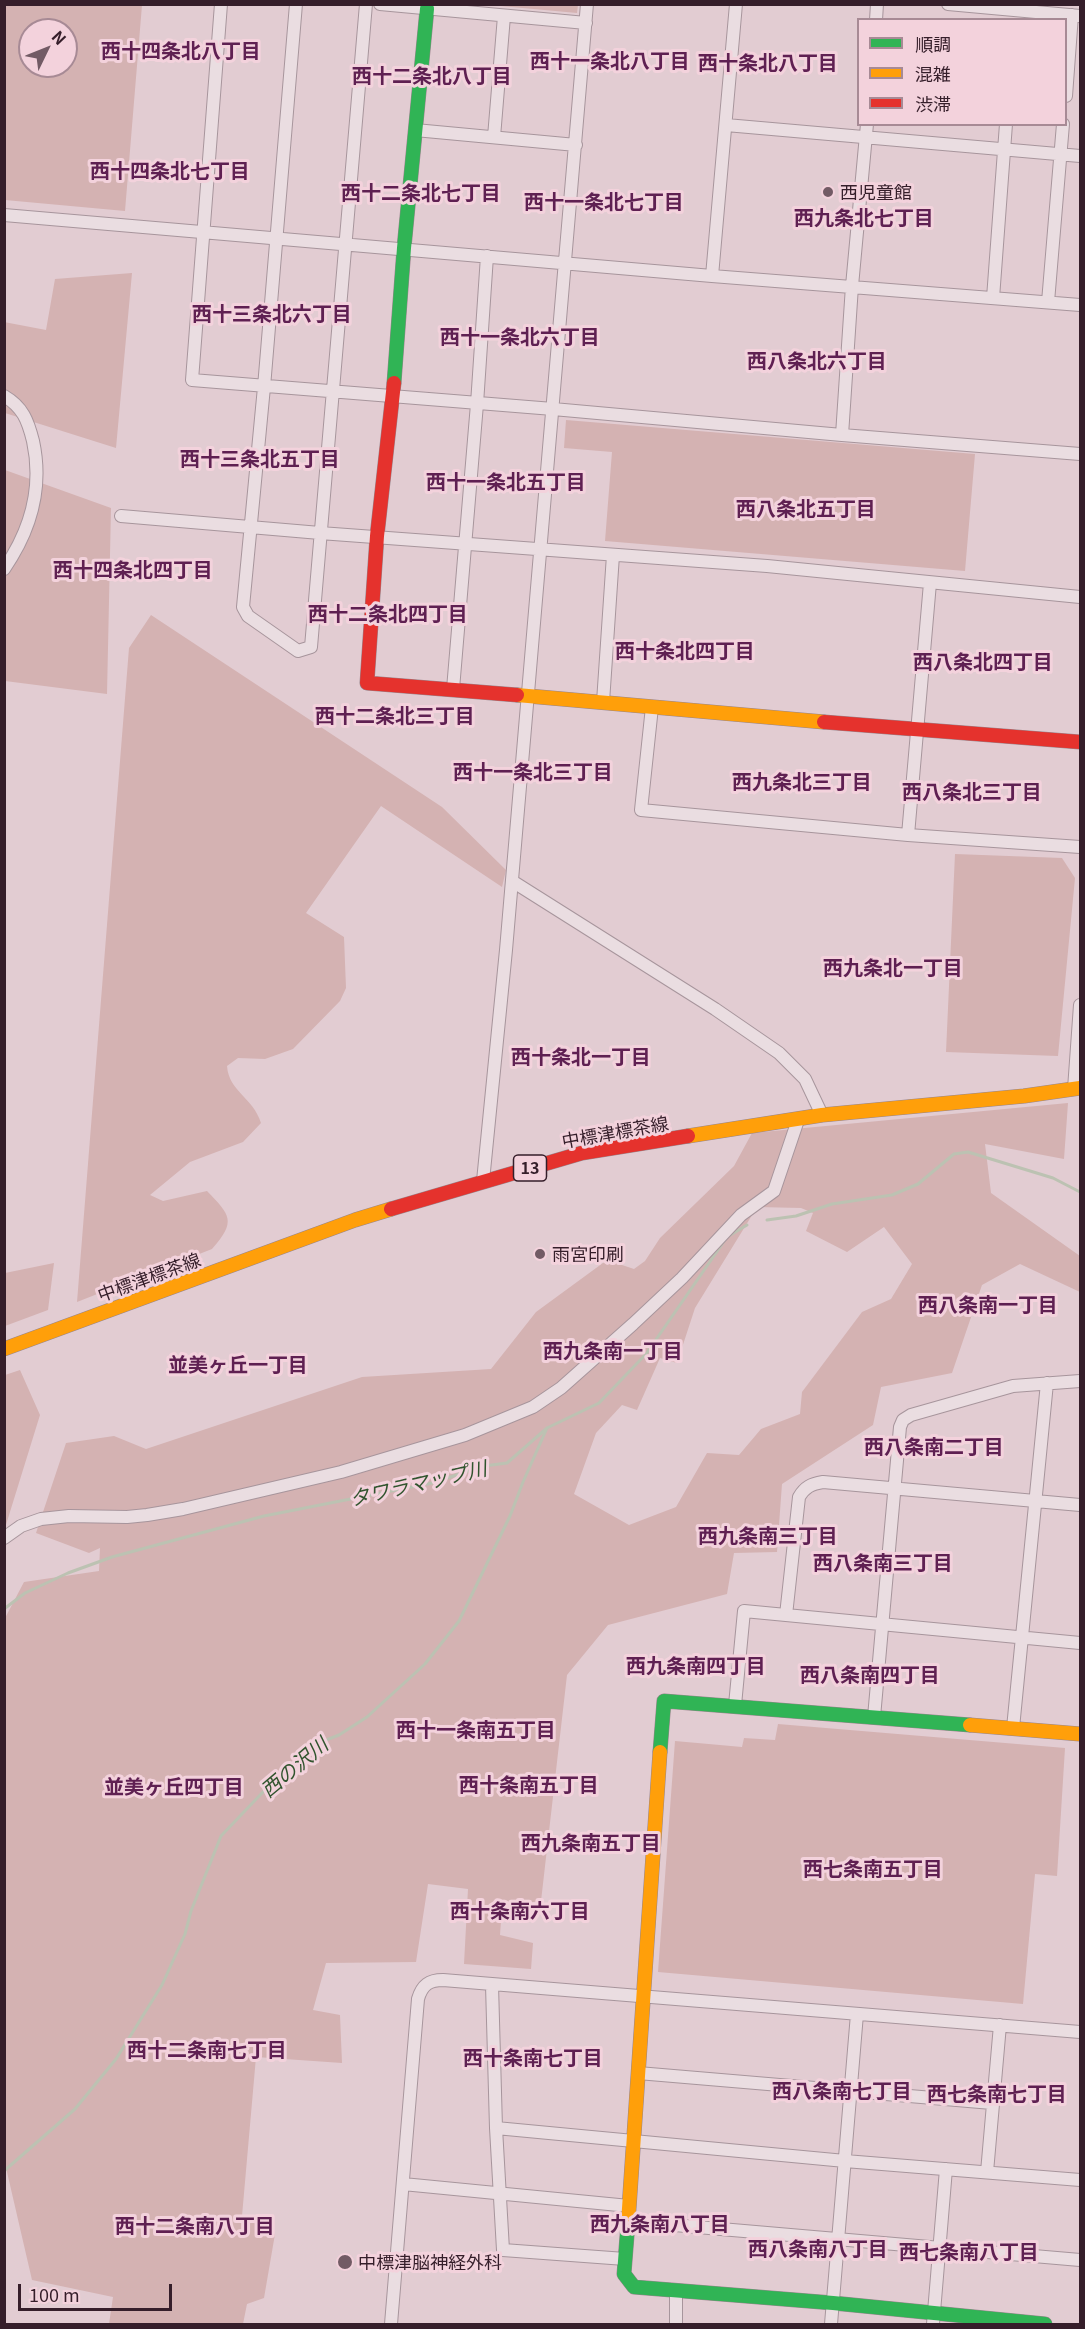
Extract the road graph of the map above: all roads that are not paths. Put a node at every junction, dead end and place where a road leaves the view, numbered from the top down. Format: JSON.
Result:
{"nodes":[{"id":1,"x":221,"y":4,"type":"edge"},
{"id":2,"x":296,"y":4,"type":"edge"},
{"id":3,"x":366,"y":4,"type":"edge"},
{"id":4,"x":380,"y":4,"type":"edge"},
{"id":5,"x":587,"y":4,"type":"edge"},
{"id":6,"x":736,"y":4,"type":"edge"},
{"id":7,"x":948,"y":4,"type":"edge"},
{"id":8,"x":427,"y":9,"type":"junction"},
{"id":9,"x":1016,"y":11,"type":"edge"},
{"id":10,"x":1076,"y":15,"type":"edge"},
{"id":11,"x":504,"y":16,"type":"junction"},
{"id":12,"x":586,"y":23,"type":"junction"},
{"id":13,"x":1067,"y":81,"type":"edge"},
{"id":14,"x":726,"y":125,"type":"junction"},
{"id":15,"x":1006,"y":126,"type":"edge"},
{"id":16,"x":1063,"y":126,"type":"edge"},
{"id":17,"x":415,"y":130,"type":"junction"},
{"id":18,"x":866,"y":131,"type":"edge"},
{"id":19,"x":494,"y":137,"type":"junction"},
{"id":20,"x":576,"y":145,"type":"junction"},
{"id":21,"x":1004,"y":150,"type":"junction"},
{"id":22,"x":1061,"y":155,"type":"junction"},
{"id":23,"x":1080,"y":156,"type":"edge"},
{"id":24,"x":4,"y":215,"type":"edge"},
{"id":25,"x":202,"y":232,"type":"junction"},
{"id":26,"x":277,"y":238,"type":"junction"},
{"id":27,"x":346,"y":243,"type":"junction"},
{"id":28,"x":404,"y":248,"type":"junction"},
{"id":29,"x":487,"y":256,"type":"junction"},
{"id":30,"x":566,"y":264,"type":"junction"},
{"id":31,"x":712,"y":276,"type":"junction"},
{"id":32,"x":852,"y":286,"type":"junction"},
{"id":33,"x":993,"y":298,"type":"junction"},
{"id":34,"x":1048,"y":302,"type":"junction"},
{"id":35,"x":1080,"y":305,"type":"edge"},
{"id":36,"x":264,"y":387,"type":"junction"},
{"id":37,"x":334,"y":393,"type":"junction"},
{"id":38,"x":4,"y":396,"type":"edge"},
{"id":39,"x":393,"y":397,"type":"junction"},
{"id":40,"x":477,"y":404,"type":"junction"},
{"id":41,"x":553,"y":409,"type":"junction"},
{"id":42,"x":842,"y":435,"type":"junction"},
{"id":43,"x":1080,"y":454,"type":"edge"},
{"id":44,"x":121,"y":516,"type":"dead end"},
{"id":45,"x":252,"y":526,"type":"junction"},
{"id":46,"x":320,"y":533,"type":"junction"},
{"id":47,"x":377,"y":536,"type":"junction"},
{"id":48,"x":464,"y":543,"type":"junction"},
{"id":49,"x":541,"y":549,"type":"junction"},
{"id":50,"x":614,"y":555,"type":"junction"},
{"id":51,"x":4,"y":569,"type":"edge"},
{"id":52,"x":930,"y":583,"type":"junction"},
{"id":53,"x":1080,"y":597,"type":"edge"},
{"id":54,"x":453,"y":690,"type":"junction"},
{"id":55,"x":528,"y":695,"type":"junction"},
{"id":56,"x":603,"y":702,"type":"junction"},
{"id":57,"x":652,"y":706,"type":"junction"},
{"id":58,"x":916,"y":730,"type":"junction"},
{"id":59,"x":1080,"y":742,"type":"edge"},
{"id":60,"x":908,"y":835,"type":"junction"},
{"id":61,"x":1080,"y":847,"type":"edge"},
{"id":62,"x":512,"y":881,"type":"junction"},
{"id":63,"x":1080,"y":1005,"type":"edge"},
{"id":64,"x":1077,"y":1089,"type":"edge"},
{"id":65,"x":822,"y":1115,"type":"junction"},
{"id":66,"x":798,"y":1120,"type":"junction"},
{"id":67,"x":483,"y":1181,"type":"junction"},
{"id":68,"x":4,"y":1349,"type":"edge"},
{"id":69,"x":1080,"y":1381,"type":"edge"},
{"id":70,"x":1047,"y":1383,"type":"junction"},
{"id":71,"x":894,"y":1487,"type":"junction"},
{"id":72,"x":1035,"y":1501,"type":"junction"},
{"id":73,"x":1080,"y":1504,"type":"edge"},
{"id":74,"x":4,"y":1538,"type":"edge"},
{"id":75,"x":786,"y":1615,"type":"junction"},
{"id":76,"x":884,"y":1624,"type":"junction"},
{"id":77,"x":1022,"y":1638,"type":"junction"},
{"id":78,"x":1080,"y":1643,"type":"edge"},
{"id":79,"x":735,"y":1705,"type":"junction"},
{"id":80,"x":874,"y":1717,"type":"junction"},
{"id":81,"x":1013,"y":1728,"type":"junction"},
{"id":82,"x":1080,"y":1734,"type":"edge"},
{"id":83,"x":492,"y":1984,"type":"junction"},
{"id":84,"x":643,"y":1996,"type":"junction"},
{"id":85,"x":857,"y":2014,"type":"junction"},
{"id":86,"x":1000,"y":2025,"type":"junction"},
{"id":87,"x":1080,"y":2032,"type":"edge"},
{"id":88,"x":638,"y":2073,"type":"junction"},
{"id":89,"x":851,"y":2091,"type":"junction"},
{"id":90,"x":992,"y":2103,"type":"junction"},
{"id":91,"x":496,"y":2128,"type":"junction"},
{"id":92,"x":634,"y":2140,"type":"junction"},
{"id":93,"x":845,"y":2161,"type":"junction"},
{"id":94,"x":946,"y":2169,"type":"junction"},
{"id":95,"x":987,"y":2172,"type":"junction"},
{"id":96,"x":1080,"y":2180,"type":"edge"},
{"id":97,"x":403,"y":2184,"type":"junction"},
{"id":98,"x":499,"y":2194,"type":"junction"},
{"id":99,"x":629,"y":2206,"type":"junction"},
{"id":100,"x":628,"y":2221,"type":"junction"},
{"id":101,"x":838,"y":2239,"type":"junction"},
{"id":102,"x":939,"y":2248,"type":"junction"},
{"id":103,"x":625,"y":2259,"type":"junction"},
{"id":104,"x":1080,"y":2260,"type":"edge"},
{"id":105,"x":676,"y":2292,"type":"junction"},
{"id":106,"x":833,"y":2303,"type":"junction"},
{"id":107,"x":933,"y":2319,"type":"edge"},
{"id":108,"x":392,"y":2325,"type":"edge"},
{"id":109,"x":676,"y":2325,"type":"edge"},
{"id":110,"x":831,"y":2325,"type":"edge"},
{"id":111,"x":1045,"y":2325,"type":"edge"}],
"edges":[{"from":1,"to":25,"type":"street"},
{"from":2,"to":26,"type":"street"},
{"from":3,"to":27,"type":"street"},
{"from":4,"to":8,"type":"street"},
{"from":5,"to":12,"type":"street"},
{"from":6,"to":14,"type":"street"},
{"from":7,"to":9,"type":"street"},
{"from":8,"to":11,"type":"street"},
{"from":8,"to":17,"type":"street"},
{"from":9,"to":10,"type":"street"},
{"from":10,"to":13,"type":"street"},
{"from":11,"to":12,"type":"street"},
{"from":11,"to":19,"type":"street"},
{"from":12,"to":20,"type":"street"},
{"from":14,"to":18,"type":"street"},
{"from":14,"to":31,"type":"street"},
{"from":15,"to":21,"type":"street"},
{"from":16,"to":22,"type":"street"},
{"from":17,"to":19,"type":"street"},
{"from":17,"to":28,"type":"street"},
{"from":18,"to":21,"type":"street"},
{"from":18,"to":32,"type":"street"},
{"from":19,"to":20,"type":"street"},
{"from":20,"to":30,"type":"street"},
{"from":21,"to":22,"type":"street"},
{"from":21,"to":33,"type":"street"},
{"from":22,"to":23,"type":"street"},
{"from":22,"to":34,"type":"street"},
{"from":24,"to":25,"type":"street"},
{"from":25,"to":26,"type":"street"},
{"from":25,"to":36,"type":"street"},
{"from":26,"to":27,"type":"street"},
{"from":26,"to":36,"type":"street"},
{"from":27,"to":28,"type":"street"},
{"from":27,"to":37,"type":"street"},
{"from":28,"to":29,"type":"street"},
{"from":28,"to":39,"type":"street"},
{"from":29,"to":30,"type":"street"},
{"from":29,"to":40,"type":"street"},
{"from":30,"to":31,"type":"street"},
{"from":30,"to":41,"type":"street"},
{"from":31,"to":32,"type":"street"},
{"from":32,"to":33,"type":"street"},
{"from":32,"to":42,"type":"street"},
{"from":33,"to":34,"type":"street"},
{"from":34,"to":35,"type":"street"},
{"from":36,"to":37,"type":"street"},
{"from":36,"to":45,"type":"street"},
{"from":37,"to":39,"type":"street"},
{"from":37,"to":46,"type":"street"},
{"from":38,"to":51,"type":"street"},
{"from":39,"to":40,"type":"street"},
{"from":39,"to":47,"type":"street"},
{"from":40,"to":41,"type":"street"},
{"from":40,"to":48,"type":"street"},
{"from":41,"to":42,"type":"street"},
{"from":41,"to":49,"type":"street"},
{"from":42,"to":43,"type":"street"},
{"from":44,"to":45,"type":"street"},
{"from":45,"to":46,"type":"street"},
{"from":45,"to":46,"type":"street"},
{"from":46,"to":47,"type":"street"},
{"from":47,"to":48,"type":"street"},
{"from":47,"to":54,"type":"street"},
{"from":48,"to":49,"type":"street"},
{"from":48,"to":54,"type":"street"},
{"from":49,"to":50,"type":"street"},
{"from":49,"to":55,"type":"street"},
{"from":50,"to":52,"type":"street"},
{"from":50,"to":56,"type":"street"},
{"from":52,"to":53,"type":"street"},
{"from":52,"to":58,"type":"street"},
{"from":54,"to":55,"type":"street"},
{"from":55,"to":56,"type":"street"},
{"from":55,"to":62,"type":"street"},
{"from":56,"to":57,"type":"street"},
{"from":57,"to":58,"type":"street"},
{"from":57,"to":60,"type":"street"},
{"from":58,"to":59,"type":"street"},
{"from":58,"to":60,"type":"street"},
{"from":60,"to":61,"type":"street"},
{"from":62,"to":65,"type":"street"},
{"from":62,"to":67,"type":"street"},
{"from":63,"to":64,"type":"street"},
{"from":64,"to":65,"type":"street","name":"中標津標茶線","number":"13"},
{"from":65,"to":66,"type":"street","name":"中標津標茶線","number":"13"},
{"from":66,"to":67,"type":"street","name":"中標津標茶線","number":"13"},
{"from":66,"to":74,"type":"street"},
{"from":67,"to":68,"type":"street","name":"中標津標茶線","number":"13"},
{"from":69,"to":70,"type":"street"},
{"from":70,"to":71,"type":"street"},
{"from":70,"to":72,"type":"street"},
{"from":71,"to":72,"type":"street"},
{"from":71,"to":75,"type":"street"},
{"from":71,"to":76,"type":"street"},
{"from":72,"to":73,"type":"street"},
{"from":72,"to":77,"type":"street"},
{"from":75,"to":76,"type":"street"},
{"from":75,"to":79,"type":"street"},
{"from":76,"to":77,"type":"street"},
{"from":76,"to":80,"type":"street"},
{"from":77,"to":78,"type":"street"},
{"from":77,"to":81,"type":"street"},
{"from":79,"to":80,"type":"street"},
{"from":79,"to":84,"type":"street"},
{"from":80,"to":81,"type":"street"},
{"from":81,"to":82,"type":"street"},
{"from":83,"to":84,"type":"street"},
{"from":83,"to":91,"type":"street"},
{"from":83,"to":97,"type":"street"},
{"from":84,"to":85,"type":"street"},
{"from":84,"to":88,"type":"street"},
{"from":85,"to":86,"type":"street"},
{"from":85,"to":89,"type":"street"},
{"from":86,"to":87,"type":"street"},
{"from":86,"to":90,"type":"street"},
{"from":88,"to":89,"type":"street"},
{"from":88,"to":92,"type":"street"},
{"from":89,"to":90,"type":"street"},
{"from":89,"to":93,"type":"street"},
{"from":90,"to":95,"type":"street"},
{"from":91,"to":92,"type":"street"},
{"from":91,"to":98,"type":"street"},
{"from":92,"to":93,"type":"street"},
{"from":92,"to":99,"type":"street"},
{"from":93,"to":94,"type":"street"},
{"from":93,"to":101,"type":"street"},
{"from":94,"to":95,"type":"street"},
{"from":94,"to":102,"type":"street"},
{"from":95,"to":96,"type":"street"},
{"from":97,"to":98,"type":"street"},
{"from":97,"to":108,"type":"street"},
{"from":98,"to":99,"type":"street"},
{"from":98,"to":103,"type":"street"},
{"from":99,"to":100,"type":"street"},
{"from":100,"to":101,"type":"street"},
{"from":100,"to":103,"type":"street"},
{"from":101,"to":102,"type":"street"},
{"from":101,"to":106,"type":"street"},
{"from":102,"to":104,"type":"street"},
{"from":102,"to":107,"type":"street"},
{"from":103,"to":105,"type":"street"},
{"from":105,"to":106,"type":"street"},
{"from":105,"to":109,"type":"street"},
{"from":106,"to":107,"type":"street"},
{"from":106,"to":110,"type":"street"},
{"from":107,"to":111,"type":"street"}]}
